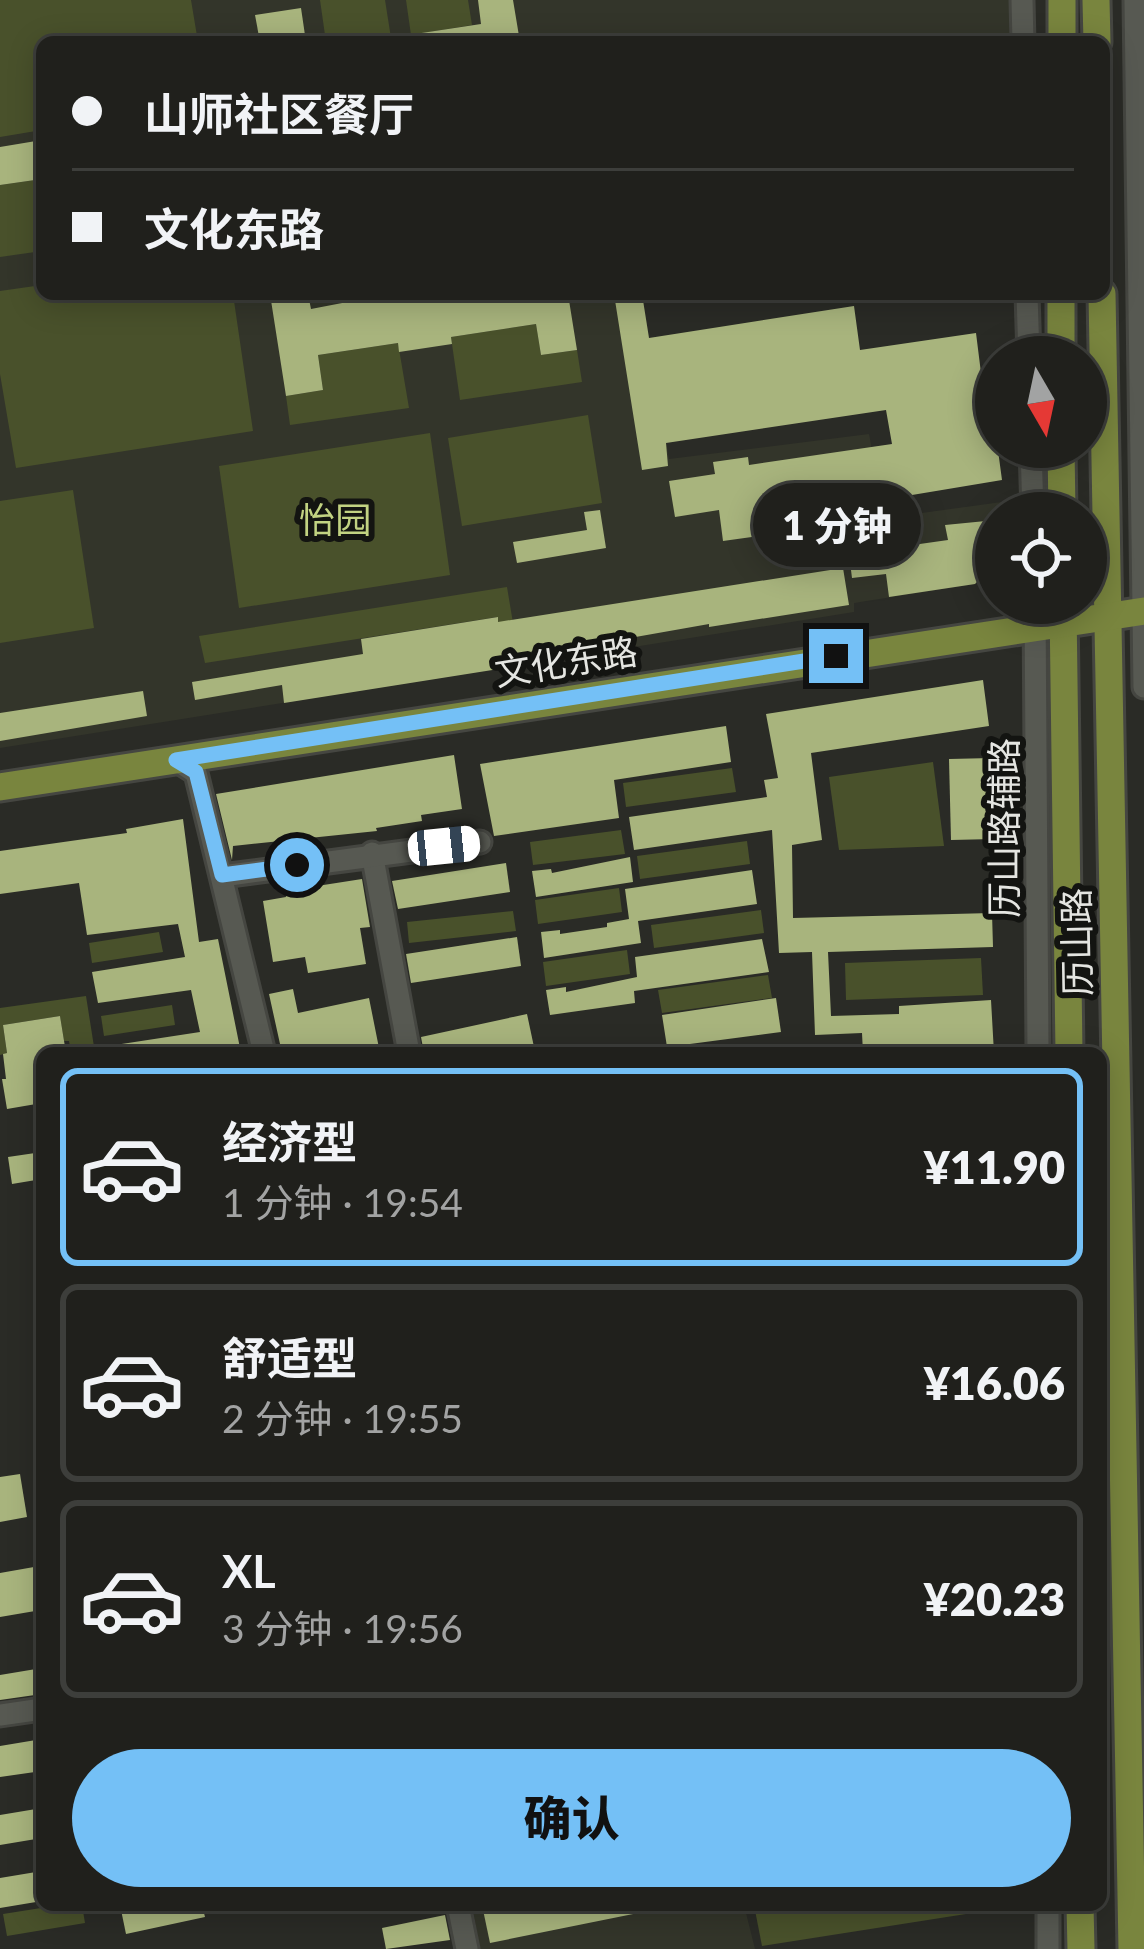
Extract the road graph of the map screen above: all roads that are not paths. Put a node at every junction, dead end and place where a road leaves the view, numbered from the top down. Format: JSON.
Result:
{"nodes":[{"id":1,"x":1022,"y":0,"type":"edge"},
{"id":2,"x":1062,"y":0,"type":"edge"},
{"id":3,"x":1096,"y":0,"type":"edge"},
{"id":4,"x":1135,"y":0,"type":"edge"},
{"id":5,"x":1023,"y":36,"type":"edge"},
{"id":6,"x":1062,"y":36,"type":"edge"},
{"id":7,"x":1097,"y":36,"type":"edge"},
{"id":8,"x":1027,"y":300,"type":"edge"},
{"id":9,"x":1061,"y":300,"type":"edge"},
{"id":10,"x":1102,"y":300,"type":"edge"},
{"id":11,"x":1028,"y":336,"type":"edge"},
{"id":12,"x":1060,"y":336,"type":"edge"},
{"id":13,"x":1104,"y":492,"type":"edge"},
{"id":14,"x":1144,"y":611,"type":"edge"},
{"id":15,"x":1107,"y":618,"type":"edge"},
{"id":16,"x":984,"y":624,"type":"edge"},
{"id":17,"x":1049,"y":624,"type":"edge"},
{"id":18,"x":1050,"y":624,"type":"edge"},
{"id":19,"x":1106,"y":624,"type":"edge"},
{"id":20,"x":1144,"y":687,"type":"edge"},
{"id":21,"x":176,"y":760,"type":"junction"},
{"id":22,"x":0,"y":788,"type":"edge"},
{"id":23,"x":480,"y":842,"type":"dead end"},
{"id":24,"x":372,"y":854,"type":"junction"},
{"id":25,"x":222,"y":875,"type":"junction"},
{"id":26,"x":263,"y":1047,"type":"edge"},
{"id":27,"x":409,"y":1047,"type":"edge"},
{"id":28,"x":1038,"y":1047,"type":"edge"},
{"id":29,"x":1069,"y":1047,"type":"edge"},
{"id":30,"x":36,"y":1709,"type":"edge"},
{"id":31,"x":0,"y":1715,"type":"edge"},
{"id":32,"x":459,"y":1911,"type":"edge"},
{"id":33,"x":1048,"y":1911,"type":"edge"},
{"id":34,"x":1080,"y":1911,"type":"edge"},
{"id":35,"x":467,"y":1949,"type":"edge"},
{"id":36,"x":1048,"y":1949,"type":"edge"},
{"id":37,"x":1081,"y":1949,"type":"edge"},
{"id":38,"x":1132,"y":1949,"type":"edge"}],
"edges":[{"from":1,"to":5,"type":"street"},
{"from":2,"to":6,"type":"main road"},
{"from":3,"to":7,"type":"main road"},
{"from":4,"to":14,"type":"street"},
{"from":8,"to":11,"type":"street"},
{"from":9,"to":12,"type":"main road"},
{"from":10,"to":13,"type":"main road","name":"历山路"},
{"from":14,"to":15,"type":"main road","name":"文化东路"},
{"from":14,"to":20,"type":"street"},
{"from":16,"to":21,"type":"main road","name":"文化东路"},
{"from":17,"to":28,"type":"street","name":"历山路辅路"},
{"from":18,"to":29,"type":"main road","name":"历山路"},
{"from":19,"to":38,"type":"main road","name":"历山路"},
{"from":21,"to":22,"type":"main road","name":"文化东路"},
{"from":21,"to":25,"type":"street"},
{"from":23,"to":24,"type":"street"},
{"from":24,"to":25,"type":"street"},
{"from":24,"to":27,"type":"street"},
{"from":25,"to":26,"type":"street"},
{"from":30,"to":31,"type":"street"},
{"from":32,"to":35,"type":"street"},
{"from":33,"to":36,"type":"street"},
{"from":34,"to":37,"type":"main road"}]}
